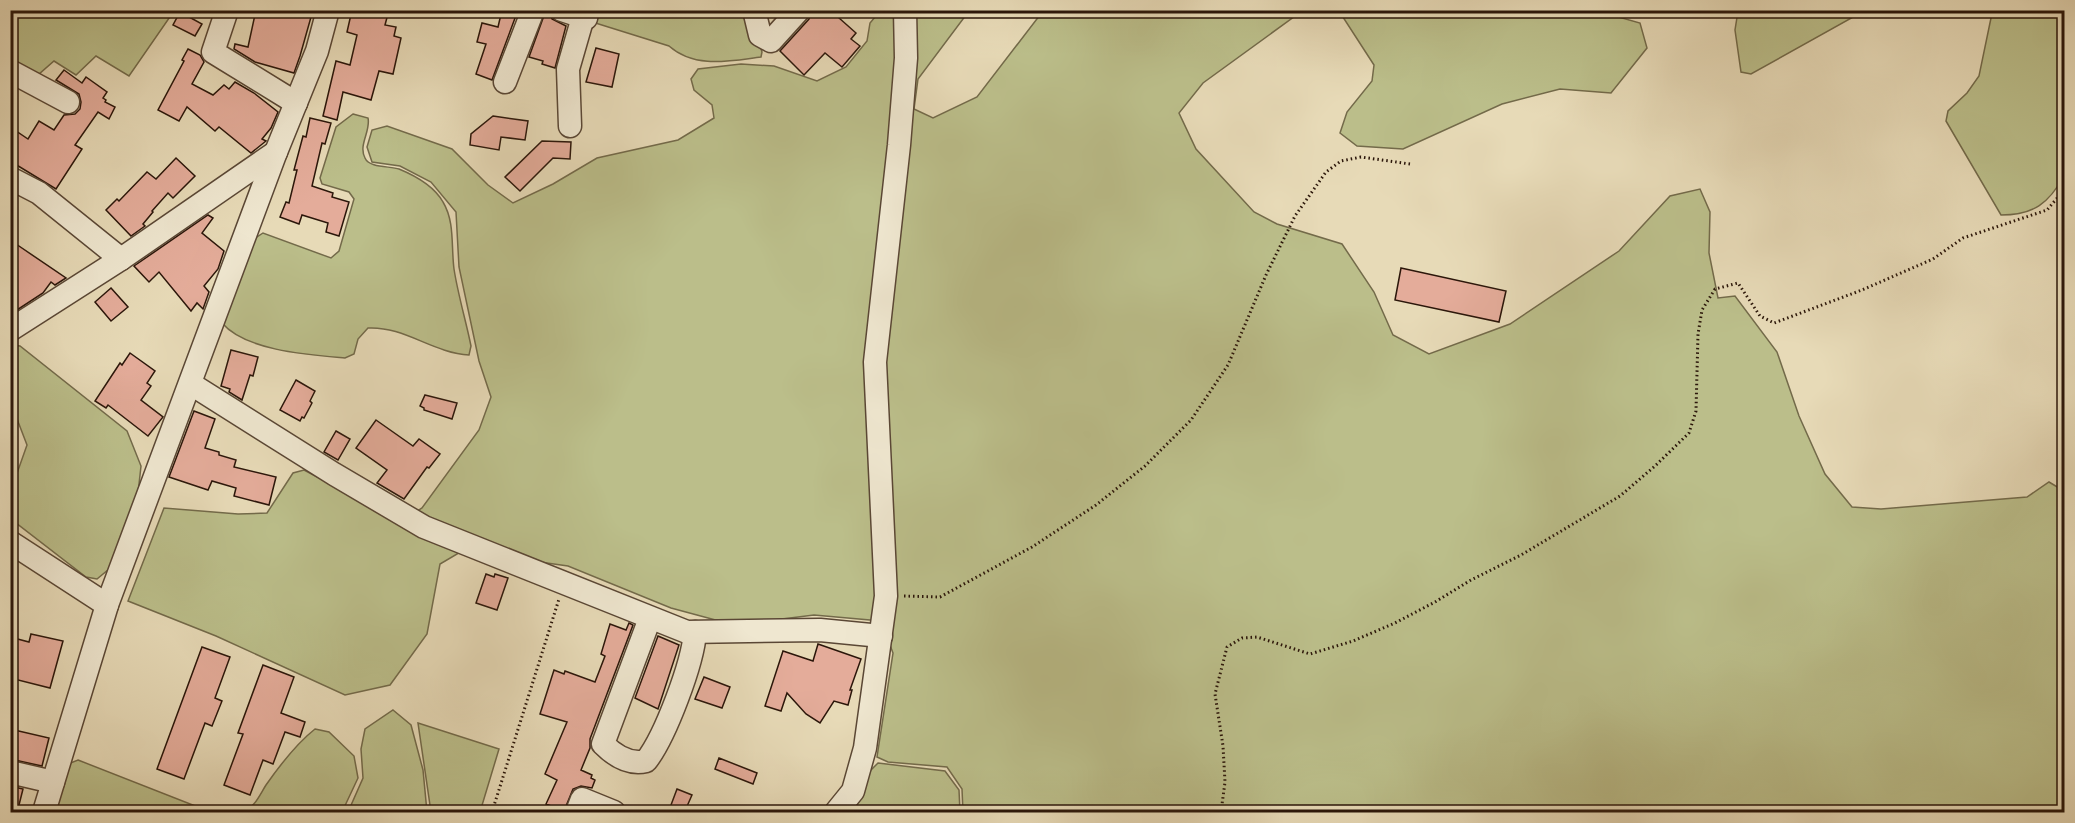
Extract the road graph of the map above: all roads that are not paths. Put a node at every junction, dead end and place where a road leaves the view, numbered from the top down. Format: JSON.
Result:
{"nodes":[{"id":1,"x":227,"y":10,"type":"edge"},
{"id":2,"x":328,"y":10,"type":"edge"},
{"id":3,"x":533,"y":10,"type":"edge"},
{"id":4,"x":754,"y":10,"type":"edge"},
{"id":5,"x":799,"y":10,"type":"edge"},
{"id":6,"x":905,"y":10,"type":"edge"},
{"id":7,"x":578,"y":13,"type":"edge"},
{"id":8,"x":10,"y":71,"type":"edge"},
{"id":9,"x":505,"y":82,"type":"dead end"},
{"id":10,"x":68,"y":102,"type":"dead end"},
{"id":11,"x":296,"y":103,"type":"junction"},
{"id":12,"x":570,"y":126,"type":"dead end"},
{"id":13,"x":276,"y":152,"type":"junction"},
{"id":14,"x":10,"y":177,"type":"edge"},
{"id":15,"x":121,"y":259,"type":"junction"},
{"id":16,"x":10,"y":330,"type":"edge"},
{"id":17,"x":190,"y":384,"type":"junction"},
{"id":18,"x":10,"y":542,"type":"edge"},
{"id":19,"x":107,"y":605,"type":"junction"},
{"id":20,"x":650,"y":618,"type":"junction"},
{"id":21,"x":695,"y":632,"type":"junction"},
{"id":22,"x":881,"y":636,"type":"junction"},
{"id":23,"x":10,"y":772,"type":"edge"},
{"id":24,"x":53,"y":782,"type":"junction"},
{"id":25,"x":44,"y":813,"type":"edge"},
{"id":26,"x":577,"y":813,"type":"edge"},
{"id":27,"x":614,"y":813,"type":"edge"},
{"id":28,"x":836,"y":813,"type":"edge"}],
"edges":[{"from":1,"to":11,"type":"street"},
{"from":2,"to":11,"type":"street"},
{"from":3,"to":9,"type":"street"},
{"from":4,"to":5,"type":"street"},
{"from":6,"to":22,"type":"street"},
{"from":7,"to":12,"type":"street"},
{"from":8,"to":10,"type":"street"},
{"from":11,"to":13,"type":"street"},
{"from":13,"to":15,"type":"street"},
{"from":13,"to":17,"type":"street"},
{"from":14,"to":15,"type":"street"},
{"from":15,"to":16,"type":"street"},
{"from":17,"to":19,"type":"street"},
{"from":17,"to":20,"type":"street"},
{"from":18,"to":19,"type":"street"},
{"from":19,"to":24,"type":"street"},
{"from":20,"to":21,"type":"street"},
{"from":20,"to":21,"type":"street"},
{"from":21,"to":22,"type":"street"},
{"from":22,"to":28,"type":"street"},
{"from":23,"to":24,"type":"street"},
{"from":24,"to":25,"type":"street"},
{"from":26,"to":27,"type":"street"}]}
